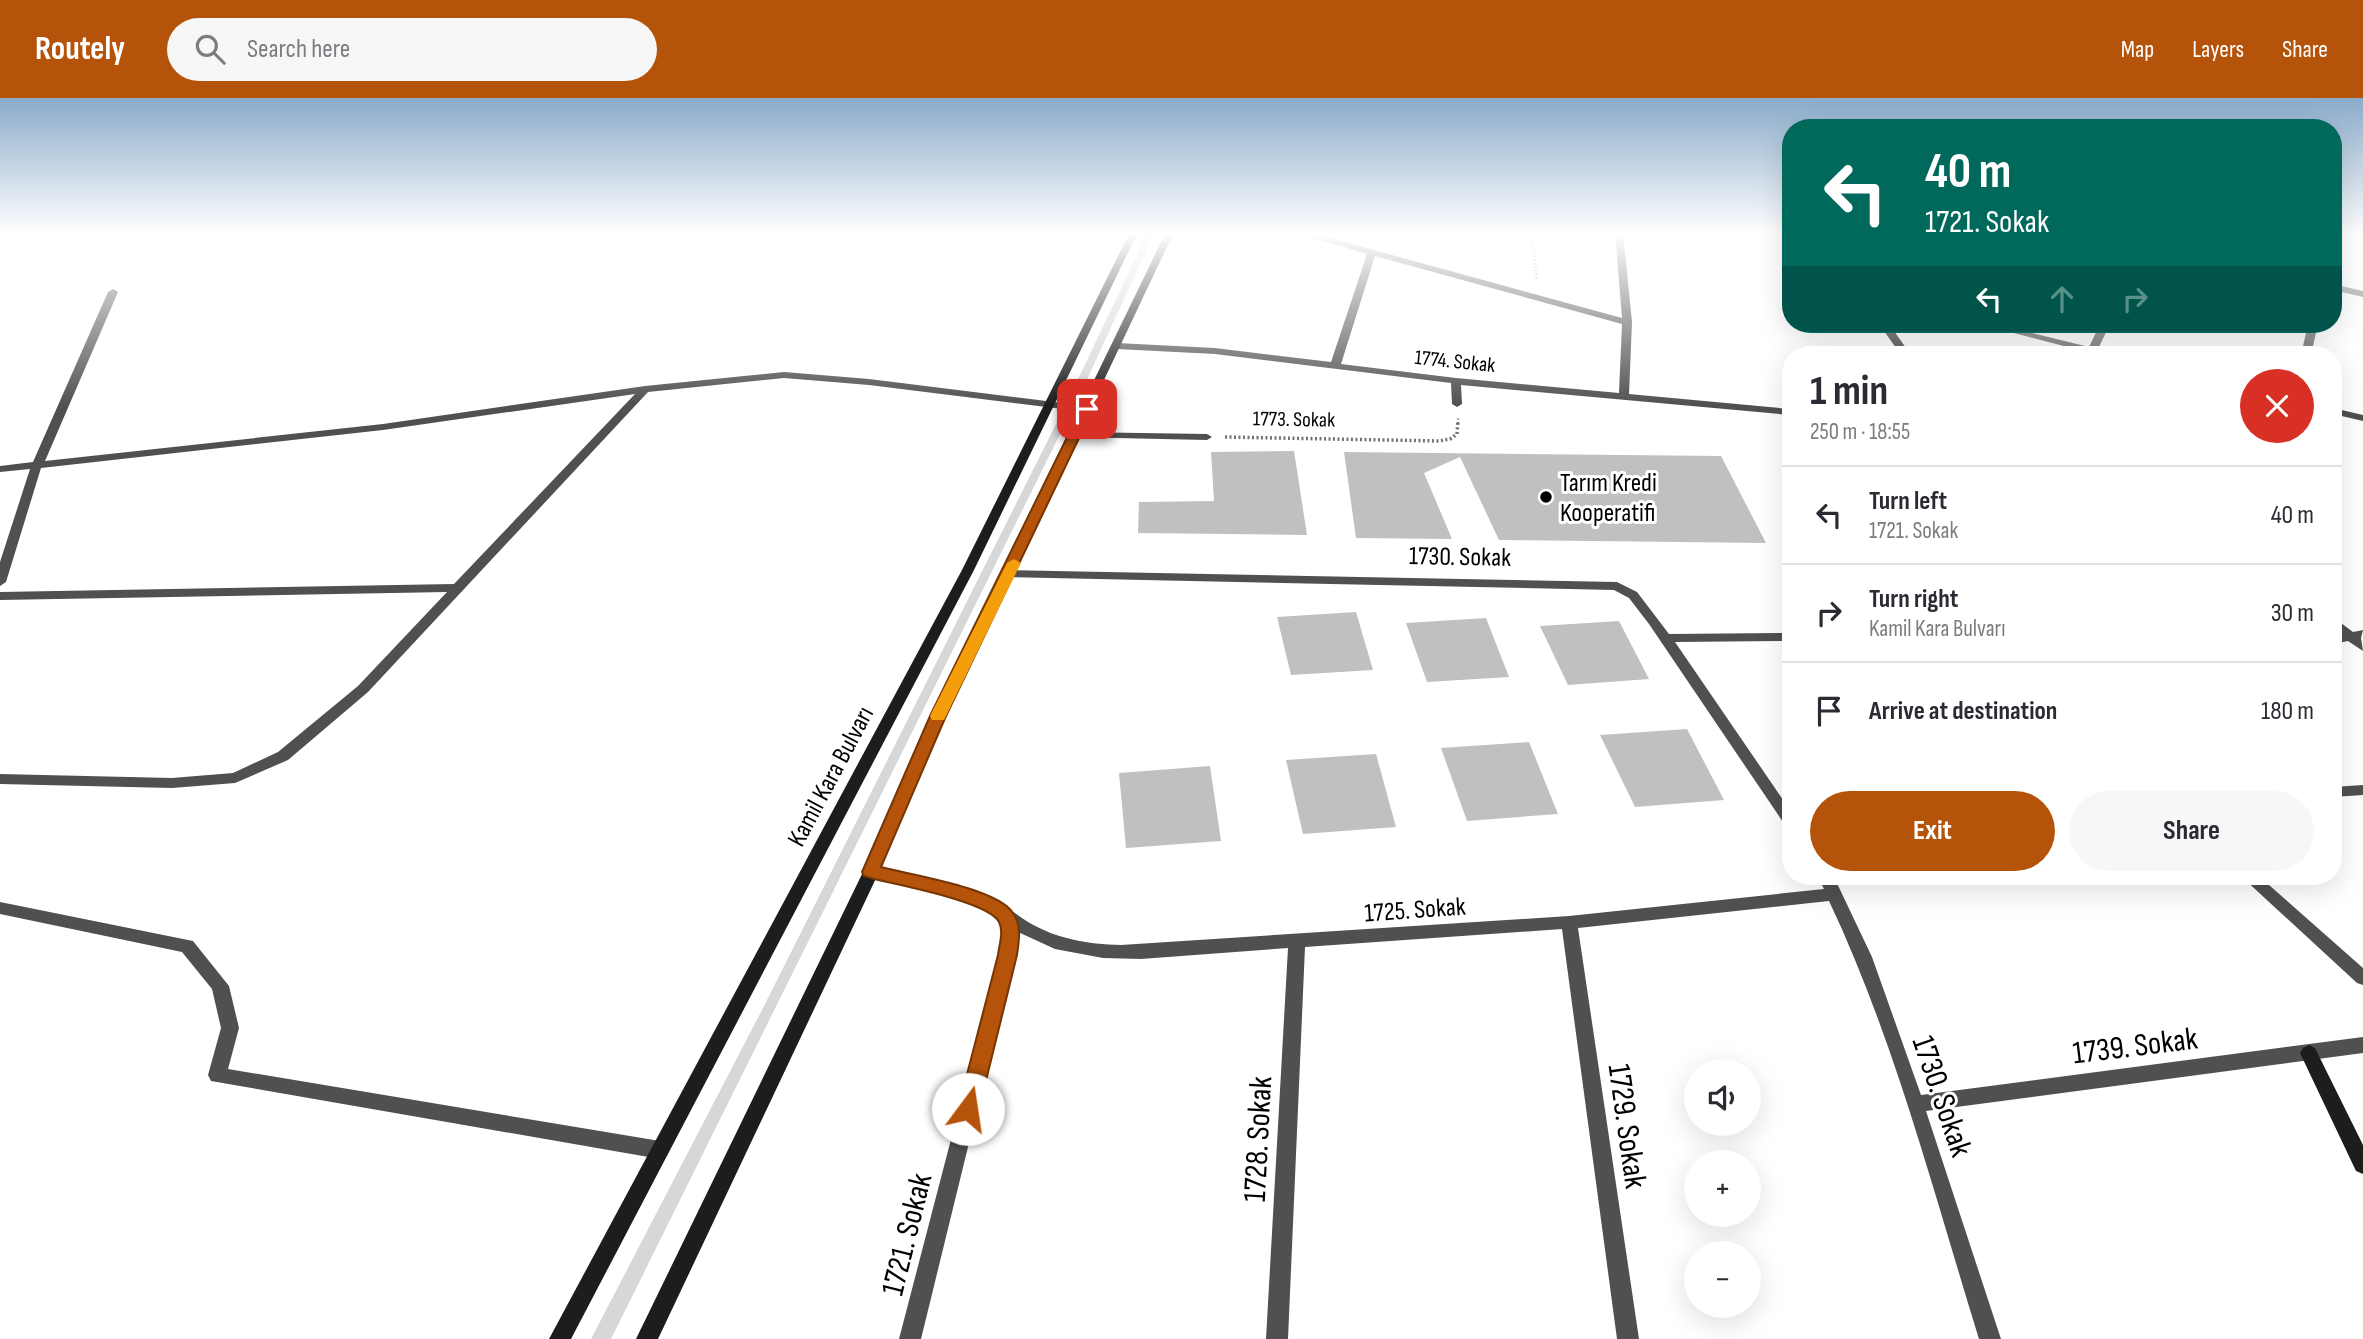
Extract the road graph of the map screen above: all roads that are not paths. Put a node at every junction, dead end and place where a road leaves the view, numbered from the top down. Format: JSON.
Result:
{"nodes":[{"id":1,"x":1105,"y":290,"type":"edge"},
{"id":2,"x":1143,"y":290,"type":"edge"},
{"id":3,"x":1360,"y":290,"type":"edge"},
{"id":4,"x":1510,"y":290,"type":"edge"},
{"id":5,"x":1624,"y":290,"type":"edge"},
{"id":6,"x":2345,"y":290,"type":"edge"},
{"id":7,"x":113,"y":292,"type":"dead end"},
{"id":8,"x":2363,"y":294,"type":"edge"},
{"id":9,"x":1627,"y":322,"type":"junction"},
{"id":10,"x":2017,"y":333,"type":"edge"},
{"id":11,"x":1117,"y":346,"type":"junction"},
{"id":12,"x":2065,"y":346,"type":"edge"},
{"id":13,"x":1335,"y":366,"type":"junction"},
{"id":14,"x":1456,"y":381,"type":"junction"},
{"id":15,"x":645,"y":389,"type":"junction"},
{"id":16,"x":1624,"y":396,"type":"junction"},
{"id":17,"x":1049,"y":404,"type":"junction"},
{"id":18,"x":1457,"y":404,"type":"road end"},
{"id":19,"x":1087,"y":409,"type":"junction"},
{"id":20,"x":1782,"y":411,"type":"edge"},
{"id":21,"x":2342,"y":413,"type":"edge"},
{"id":22,"x":2363,"y":418,"type":"edge"},
{"id":23,"x":1075,"y":435,"type":"junction"},
{"id":24,"x":1207,"y":437,"type":"road end"},
{"id":25,"x":37,"y":464,"type":"junction"},
{"id":26,"x":0,"y":469,"type":"edge"},
{"id":27,"x":1008,"y":574,"type":"junction"},
{"id":28,"x":0,"y":582,"type":"edge"},
{"id":29,"x":458,"y":588,"type":"junction"},
{"id":30,"x":0,"y":596,"type":"edge"},
{"id":31,"x":2342,"y":626,"type":"edge"},
{"id":32,"x":2358,"y":636,"type":"edge"},
{"id":33,"x":1782,"y":637,"type":"edge"},
{"id":34,"x":1664,"y":638,"type":"junction"},
{"id":35,"x":2363,"y":648,"type":"edge"},
{"id":36,"x":0,"y":779,"type":"edge"},
{"id":37,"x":2363,"y":790,"type":"edge"},
{"id":38,"x":2342,"y":791,"type":"edge"},
{"id":39,"x":1782,"y":809,"type":"edge"},
{"id":40,"x":871,"y":872,"type":"junction"},
{"id":41,"x":1830,"y":885,"type":"edge"},
{"id":42,"x":2259,"y":885,"type":"edge"},
{"id":43,"x":1835,"y":894,"type":"junction"},
{"id":44,"x":0,"y":908,"type":"edge"},
{"id":45,"x":1006,"y":916,"type":"junction"},
{"id":46,"x":1569,"y":922,"type":"junction"},
{"id":47,"x":1297,"y":942,"type":"junction"},
{"id":48,"x":2363,"y":978,"type":"edge"},
{"id":49,"x":2363,"y":1045,"type":"edge"},
{"id":50,"x":2309,"y":1053,"type":"junction"},
{"id":51,"x":1915,"y":1104,"type":"junction"},
{"id":52,"x":660,"y":1150,"type":"junction"},
{"id":53,"x":2363,"y":1165,"type":"edge"},
{"id":54,"x":560,"y":1339,"type":"edge"},
{"id":55,"x":647,"y":1339,"type":"edge"},
{"id":56,"x":910,"y":1339,"type":"edge"},
{"id":57,"x":1277,"y":1339,"type":"edge"},
{"id":58,"x":1629,"y":1339,"type":"edge"},
{"id":59,"x":1990,"y":1339,"type":"edge"}],
"edges":[{"from":1,"to":17,"type":"main road","name":"Kamil Kara Bulvarı"},
{"from":2,"to":11,"type":"main road"},
{"from":3,"to":13,"type":"street"},
{"from":4,"to":9,"type":"street"},
{"from":5,"to":9,"type":"street"},
{"from":6,"to":8,"type":"street"},
{"from":7,"to":25,"type":"street"},
{"from":9,"to":16,"type":"street"},
{"from":10,"to":12,"type":"street"},
{"from":11,"to":13,"type":"street","name":"1774. Sokak"},
{"from":11,"to":19,"type":"main road"},
{"from":13,"to":14,"type":"street","name":"1774. Sokak"},
{"from":14,"to":16,"type":"street","name":"1774. Sokak"},
{"from":14,"to":18,"type":"street"},
{"from":15,"to":17,"type":"street"},
{"from":15,"to":25,"type":"street"},
{"from":15,"to":29,"type":"street"},
{"from":16,"to":20,"type":"street","name":"1774. Sokak"},
{"from":17,"to":19,"type":"street"},
{"from":17,"to":52,"type":"main road","name":"Kamil Kara Bulvarı"},
{"from":19,"to":23,"type":"main road"},
{"from":21,"to":22,"type":"street"},
{"from":23,"to":24,"type":"street"},
{"from":23,"to":27,"type":"main road"},
{"from":25,"to":26,"type":"street"},
{"from":25,"to":28,"type":"street"},
{"from":27,"to":34,"type":"street","name":"1730. Sokak"},
{"from":27,"to":40,"type":"main road"},
{"from":29,"to":30,"type":"street"},
{"from":29,"to":36,"type":"street"},
{"from":31,"to":32,"type":"street"},
{"from":32,"to":35,"type":"street"},
{"from":33,"to":34,"type":"street"},
{"from":34,"to":39,"type":"street","name":"1730. Sokak"},
{"from":37,"to":38,"type":"street"},
{"from":40,"to":45,"type":"street"},
{"from":40,"to":55,"type":"main road"},
{"from":41,"to":43,"type":"street","name":"1730. Sokak"},
{"from":42,"to":48,"type":"street"},
{"from":43,"to":46,"type":"street","name":"1725. Sokak"},
{"from":43,"to":51,"type":"street","name":"1730. Sokak"},
{"from":44,"to":52,"type":"street"},
{"from":45,"to":47,"type":"street","name":"1725. Sokak"},
{"from":45,"to":56,"type":"street","name":"1721. Sokak"},
{"from":46,"to":47,"type":"street","name":"1725. Sokak"},
{"from":46,"to":58,"type":"street","name":"1729. Sokak"},
{"from":47,"to":57,"type":"street","name":"1728. Sokak"},
{"from":49,"to":50,"type":"street","name":"1739. Sokak"},
{"from":50,"to":51,"type":"street","name":"1739. Sokak"},
{"from":50,"to":53,"type":"main road"},
{"from":51,"to":59,"type":"street","name":"1730. Sokak"},
{"from":52,"to":54,"type":"main road","name":"Kamil Kara Bulvarı"}]}
